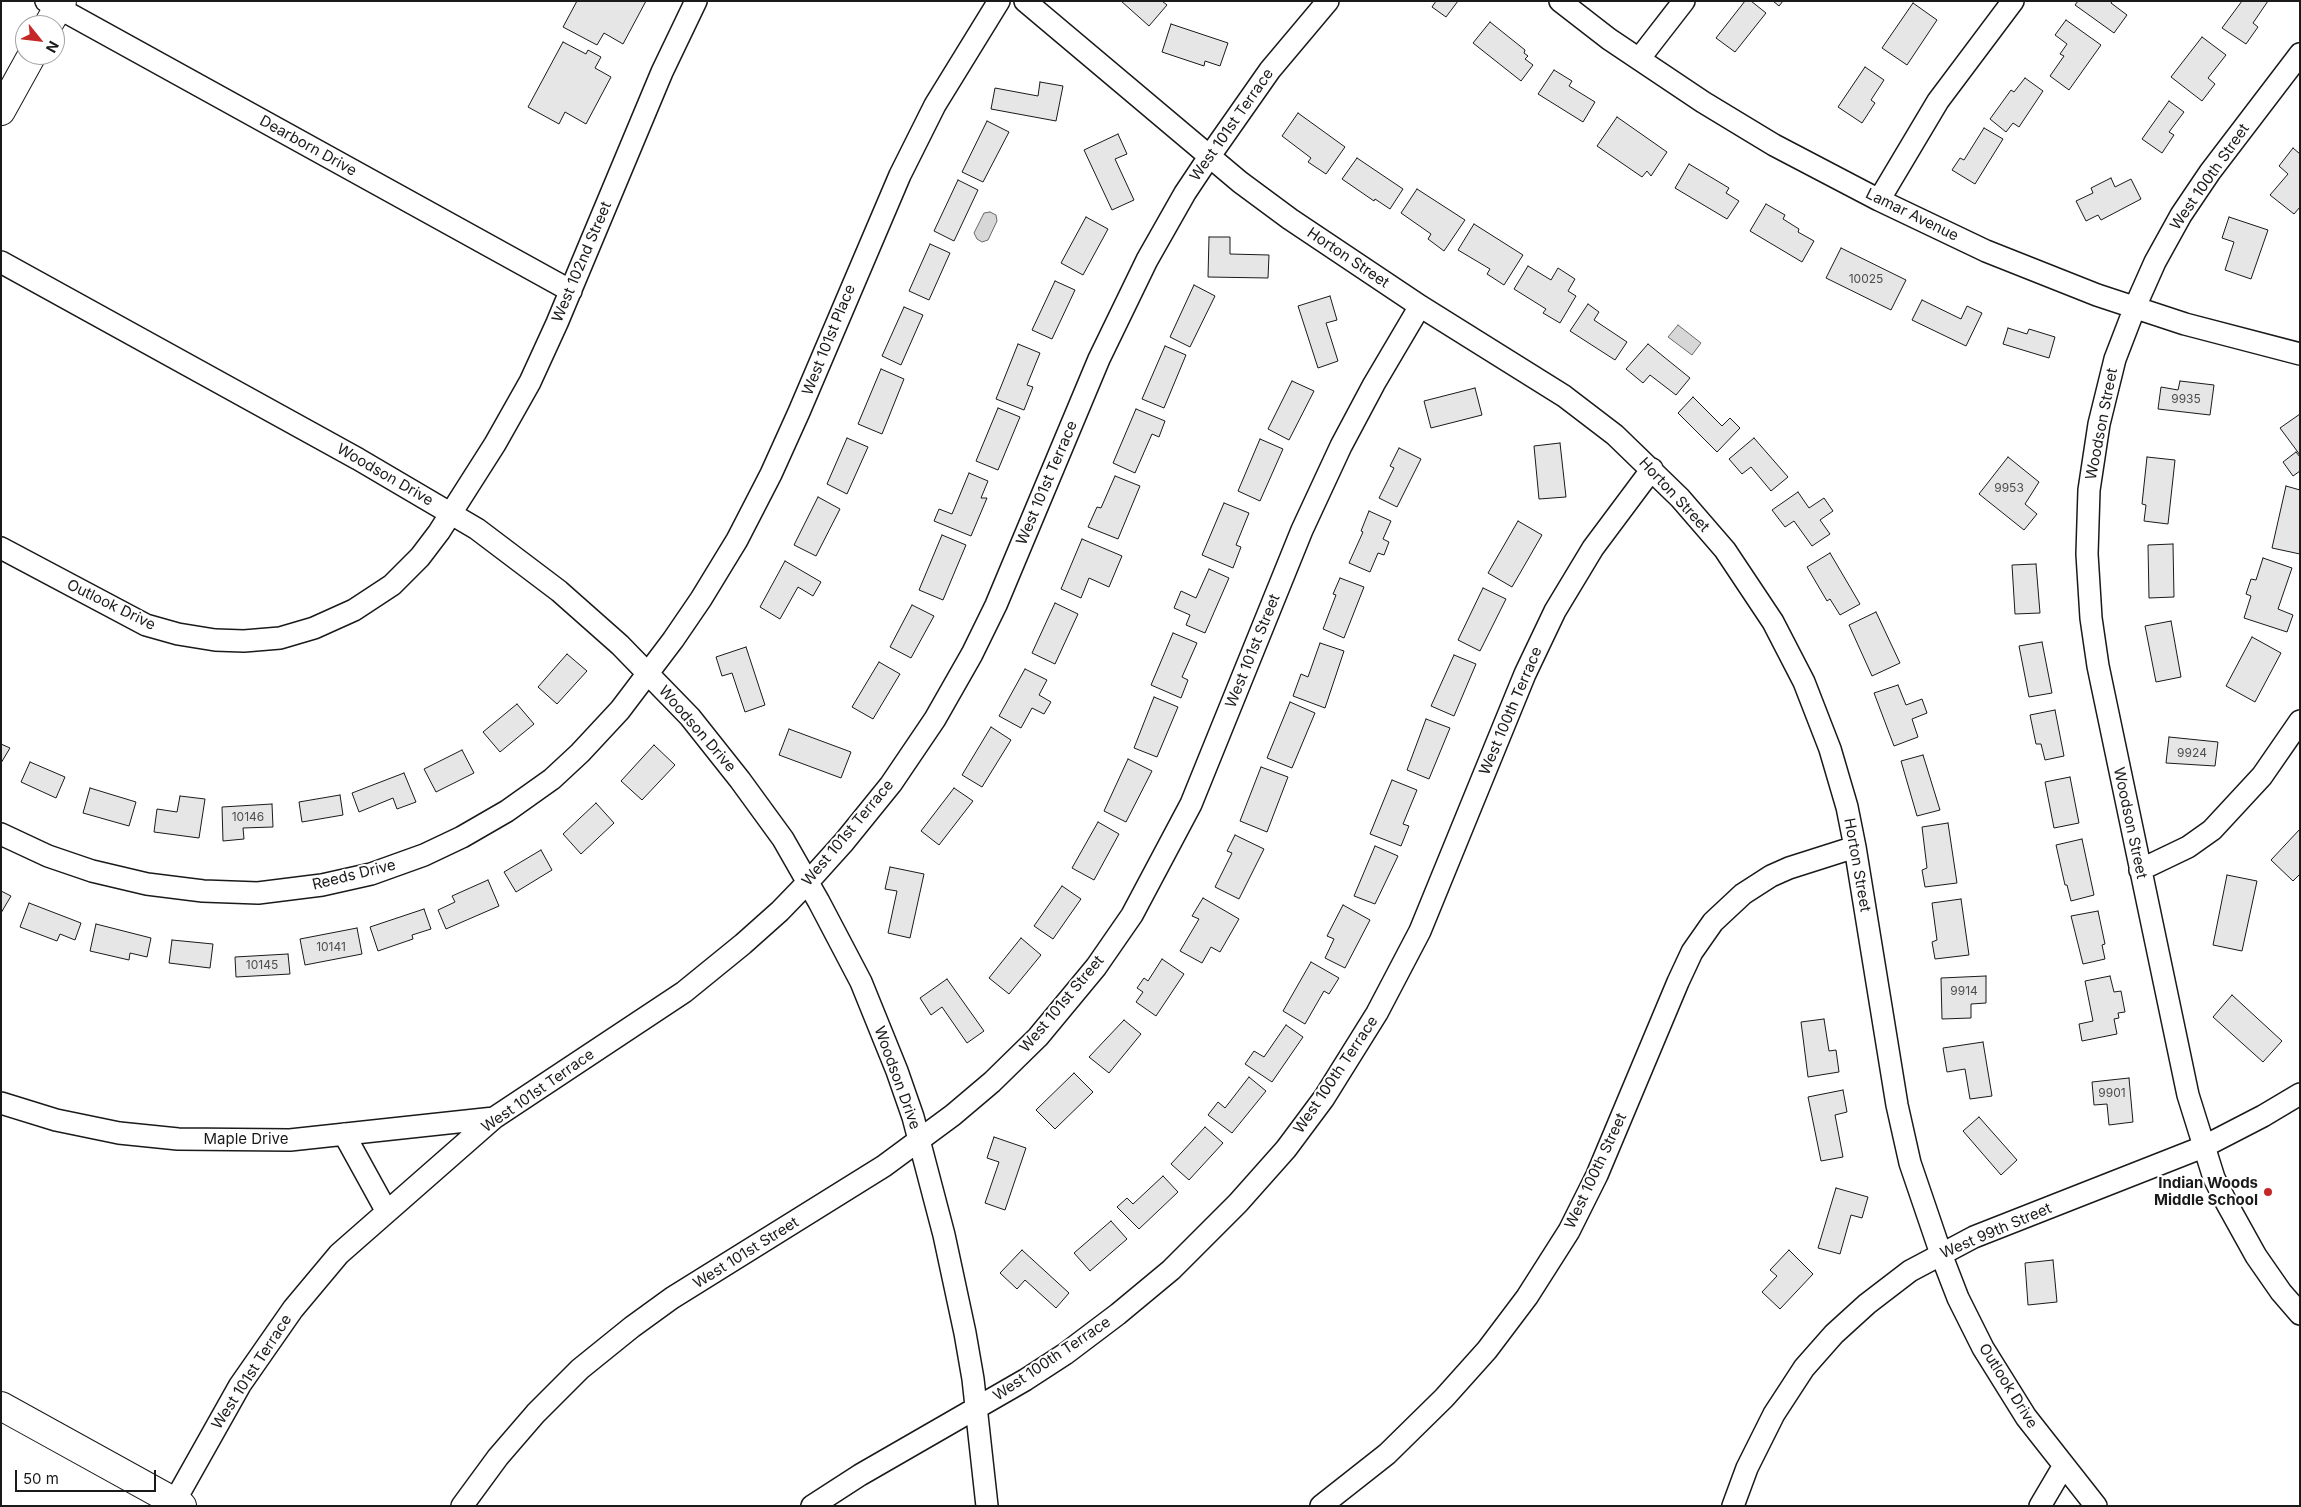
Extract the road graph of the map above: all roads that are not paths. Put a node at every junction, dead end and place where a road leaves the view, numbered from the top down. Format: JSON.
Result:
{"nodes":[{"id":1,"x":696,"y":1,"type":"edge"},
{"id":2,"x":999,"y":1,"type":"edge"},
{"id":3,"x":1024,"y":1,"type":"edge"},
{"id":4,"x":1328,"y":1,"type":"edge"},
{"id":5,"x":1560,"y":1,"type":"edge"},
{"id":6,"x":1684,"y":1,"type":"edge"},
{"id":7,"x":2013,"y":1,"type":"edge"},
{"id":8,"x":53,"y":9,"type":"edge"},
{"id":9,"x":2300,"y":54,"type":"edge"},
{"id":10,"x":1639,"y":59,"type":"junction"},
{"id":11,"x":26,"y":65,"type":"edge"},
{"id":12,"x":1,"y":111,"type":"edge"},
{"id":13,"x":1208,"y":157,"type":"junction"},
{"id":14,"x":1879,"y":200,"type":"junction"},
{"id":15,"x":1,"y":262,"type":"edge"},
{"id":16,"x":571,"y":291,"type":"junction"},
{"id":17,"x":1420,"y":306,"type":"junction"},
{"id":18,"x":2135,"y":307,"type":"junction"},
{"id":19,"x":2300,"y":354,"type":"edge"},
{"id":20,"x":1652,"y":470,"type":"junction"},
{"id":21,"x":451,"y":514,"type":"junction"},
{"id":22,"x":1,"y":548,"type":"edge"},
{"id":23,"x":648,"y":673,"type":"junction"},
{"id":24,"x":2300,"y":721,"type":"edge"},
{"id":25,"x":1,"y":834,"type":"edge"},
{"id":26,"x":1855,"y":847,"type":"junction"},
{"id":27,"x":2140,"y":870,"type":"junction"},
{"id":28,"x":808,"y":882,"type":"junction"},
{"id":29,"x":2300,"y":1094,"type":"edge"},
{"id":30,"x":1,"y":1103,"type":"edge"},
{"id":31,"x":494,"y":1118,"type":"junction"},
{"id":32,"x":344,"y":1134,"type":"junction"},
{"id":33,"x":919,"y":1141,"type":"junction"},
{"id":34,"x":2203,"y":1147,"type":"junction"},
{"id":35,"x":387,"y":1212,"type":"junction"},
{"id":36,"x":1940,"y":1254,"type":"junction"},
{"id":37,"x":2300,"y":1314,"type":"edge"},
{"id":38,"x":1,"y":1406,"type":"edge"},
{"id":39,"x":976,"y":1409,"type":"junction"},
{"id":40,"x":2063,"y":1467,"type":"junction"},
{"id":41,"x":176,"y":1504,"type":"edge"},
{"id":42,"x":462,"y":1506,"type":"edge"},
{"id":43,"x":812,"y":1506,"type":"edge"},
{"id":44,"x":988,"y":1506,"type":"edge"},
{"id":45,"x":1321,"y":1506,"type":"edge"},
{"id":46,"x":1733,"y":1506,"type":"edge"},
{"id":47,"x":2040,"y":1506,"type":"edge"},
{"id":48,"x":2096,"y":1506,"type":"edge"}],
"edges":[{"from":1,"to":16,"type":"street","name":"West 102nd Street"},
{"from":2,"to":23,"type":"street","name":"West 101st Place"},
{"from":3,"to":13,"type":"street","name":"Horton Street"},
{"from":4,"to":13,"type":"street","name":"West 101st Terrace"},
{"from":5,"to":10,"type":"street","name":"Lamar Avenue"},
{"from":6,"to":10,"type":"street"},
{"from":7,"to":14,"type":"street"},
{"from":8,"to":16,"type":"street","name":"Dearborn Drive"},
{"from":9,"to":18,"type":"street","name":"West 100th Street"},
{"from":10,"to":14,"type":"street","name":"Lamar Avenue"},
{"from":11,"to":12,"type":"main road"},
{"from":13,"to":17,"type":"street","name":"Horton Street"},
{"from":13,"to":28,"type":"street","name":"West 101st Terrace"},
{"from":14,"to":18,"type":"street","name":"Lamar Avenue"},
{"from":15,"to":21,"type":"street","name":"Woodson Drive"},
{"from":16,"to":21,"type":"street","name":"West 102nd Street"},
{"from":17,"to":20,"type":"street","name":"Horton Street"},
{"from":17,"to":33,"type":"street","name":"West 101st Street"},
{"from":18,"to":19,"type":"street","name":"Lamar Avenue"},
{"from":18,"to":27,"type":"street","name":"Woodson Street"},
{"from":20,"to":26,"type":"street","name":"Horton Street"},
{"from":20,"to":39,"type":"street","name":"West 100th Terrace"},
{"from":21,"to":22,"type":"street","name":"Outlook Drive"},
{"from":21,"to":23,"type":"street","name":"Woodson Drive"},
{"from":23,"to":25,"type":"street","name":"Reeds Drive"},
{"from":23,"to":28,"type":"street","name":"Woodson Drive"},
{"from":24,"to":27,"type":"street"},
{"from":26,"to":36,"type":"street","name":"Horton Street"},
{"from":26,"to":45,"type":"street","name":"West 100th Street"},
{"from":27,"to":34,"type":"street","name":"Woodson Street"},
{"from":28,"to":31,"type":"street","name":"West 101st Terrace"},
{"from":28,"to":33,"type":"street","name":"Woodson Drive"},
{"from":29,"to":34,"type":"street","name":"West 99th Street"},
{"from":30,"to":32,"type":"street","name":"Maple Drive"},
{"from":31,"to":32,"type":"street","name":"Maple Drive"},
{"from":31,"to":35,"type":"street","name":"West 101st Terrace"},
{"from":32,"to":35,"type":"street"},
{"from":33,"to":39,"type":"street","name":"Woodson Drive"},
{"from":33,"to":42,"type":"street","name":"West 101st Street"},
{"from":34,"to":36,"type":"street","name":"West 99th Street"},
{"from":34,"to":37,"type":"street","name":"Woodson Street"},
{"from":35,"to":41,"type":"street","name":"West 101st Terrace"},
{"from":36,"to":40,"type":"street","name":"Outlook Drive"},
{"from":36,"to":46,"type":"street","name":"West 99th Street"},
{"from":38,"to":41,"type":"main road"},
{"from":39,"to":43,"type":"street","name":"West 100th Terrace"},
{"from":39,"to":44,"type":"street","name":"Woodson Drive"},
{"from":40,"to":47,"type":"street"},
{"from":40,"to":48,"type":"street","name":"Outlook Drive"}]}
